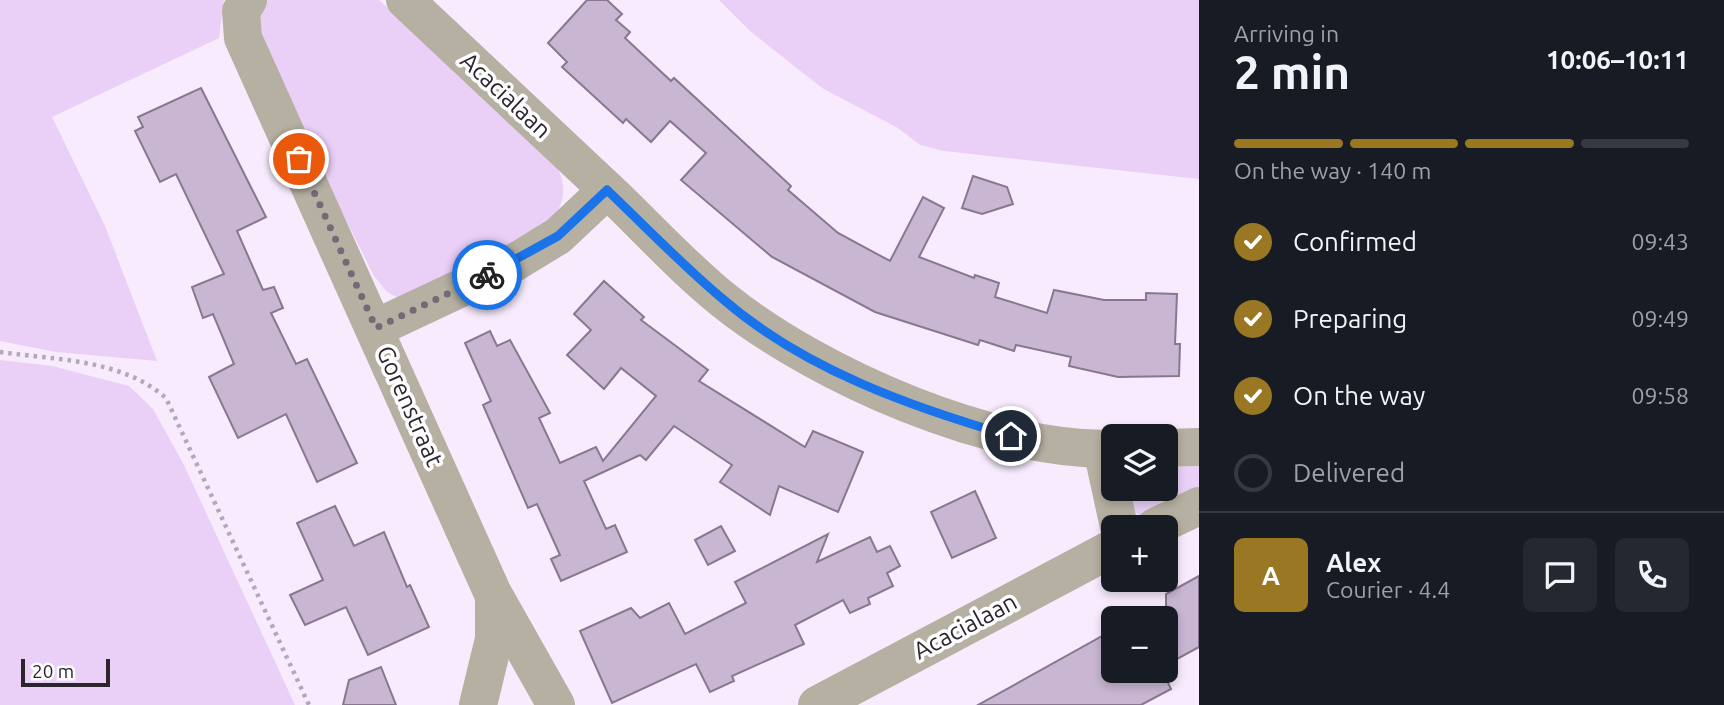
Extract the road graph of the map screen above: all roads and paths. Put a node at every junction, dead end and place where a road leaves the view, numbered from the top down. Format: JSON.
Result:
{"nodes":[{"id":1,"x":248,"y":0,"type":"edge"},
{"id":2,"x":405,"y":0,"type":"edge"},
{"id":3,"x":607,"y":190,"type":"junction"},
{"id":4,"x":376,"y":328,"type":"junction"},
{"id":5,"x":0,"y":352,"type":"edge"},
{"id":6,"x":1199,"y":447,"type":"edge"},
{"id":7,"x":1101,"y":448,"type":"edge"},
{"id":8,"x":1178,"y":448,"type":"edge"},
{"id":9,"x":1199,"y":506,"type":"edge"},
{"id":10,"x":1178,"y":516,"type":"edge"},
{"id":11,"x":1101,"y":554,"type":"edge"},
{"id":12,"x":494,"y":596,"type":"junction"},
{"id":13,"x":309,"y":705,"type":"edge"},
{"id":14,"x":478,"y":705,"type":"edge"},
{"id":15,"x":556,"y":705,"type":"edge"},
{"id":16,"x":817,"y":705,"type":"edge"}],
"edges":[{"from":1,"to":4,"type":"street","name":"Gorenstraat"},
{"from":2,"to":3,"type":"street","name":"Acacialaan"},
{"from":3,"to":4,"type":"street"},
{"from":3,"to":7,"type":"street","name":"Acacialaan"},
{"from":4,"to":12,"type":"street","name":"Gorenstraat"},
{"from":5,"to":13,"type":"path"},
{"from":6,"to":8,"type":"street"},
{"from":9,"to":10,"type":"street"},
{"from":11,"to":16,"type":"street","name":"Acacialaan"},
{"from":12,"to":14,"type":"street","name":"Gorenstraat"},
{"from":12,"to":15,"type":"street"}]}
